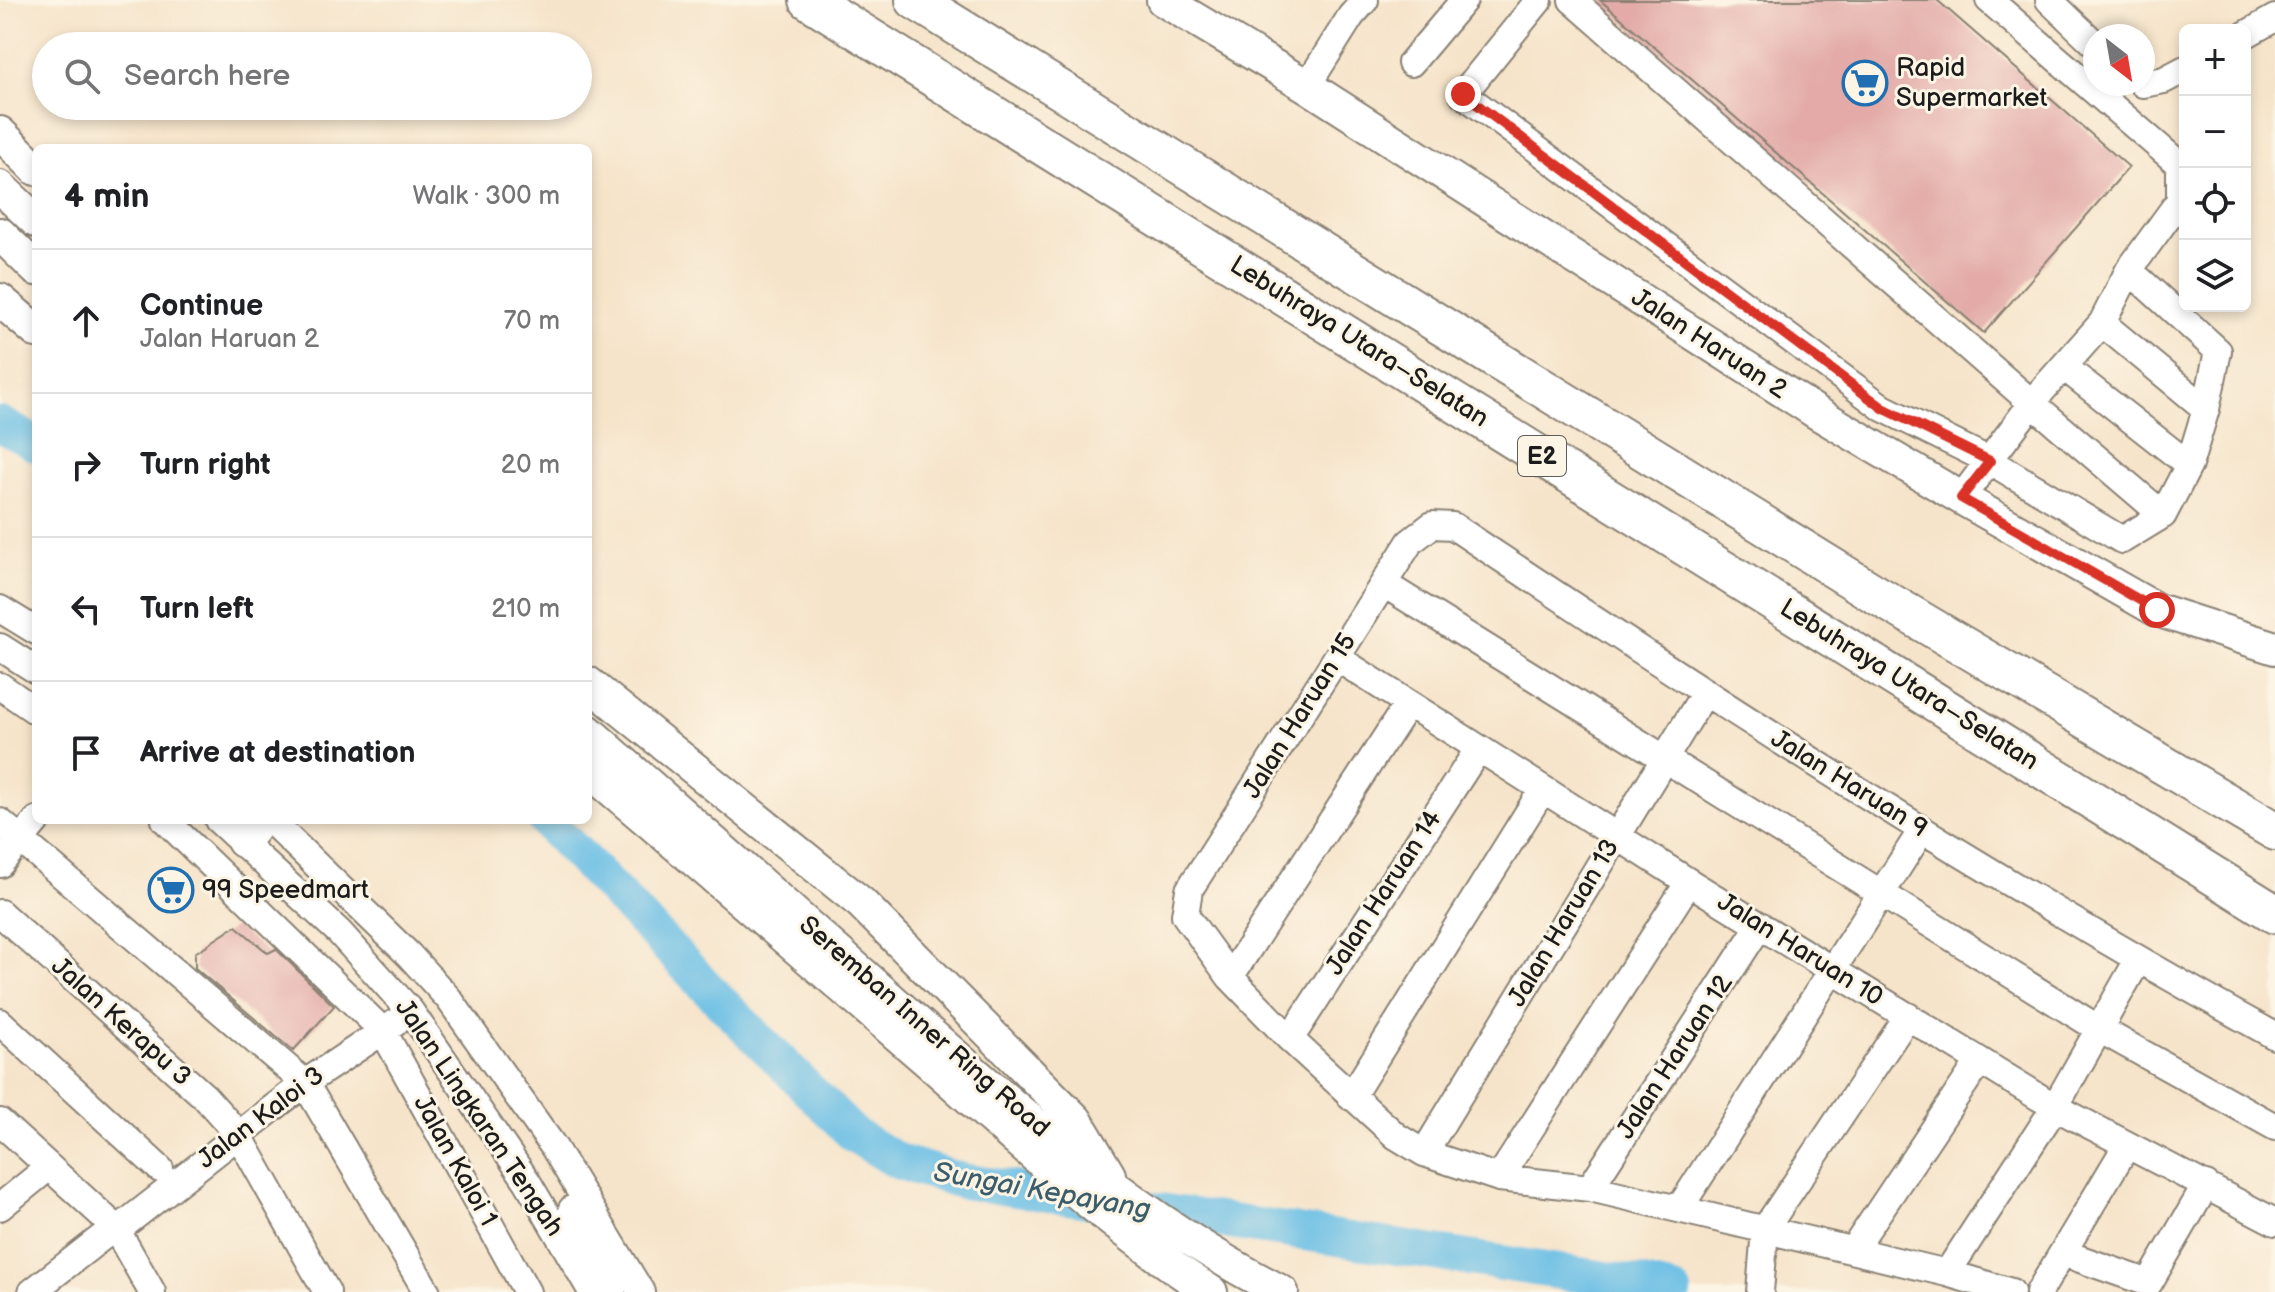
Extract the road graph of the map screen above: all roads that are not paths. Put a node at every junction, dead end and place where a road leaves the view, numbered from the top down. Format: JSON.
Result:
{"nodes":[{"id":1,"x":809,"y":0,"type":"edge"},
{"id":2,"x":915,"y":0,"type":"edge"},
{"id":3,"x":1163,"y":0,"type":"edge"},
{"id":4,"x":1365,"y":0,"type":"edge"},
{"id":5,"x":1464,"y":0,"type":"edge"},
{"id":6,"x":1539,"y":0,"type":"edge"},
{"id":7,"x":1572,"y":0,"type":"edge"},
{"id":8,"x":1989,"y":0,"type":"edge"},
{"id":9,"x":2049,"y":0,"type":"edge"},
{"id":10,"x":2275,"y":18,"type":"edge"},
{"id":11,"x":2251,"y":32,"type":"edge"},
{"id":12,"x":2083,"y":33,"type":"edge"},
{"id":13,"x":1411,"y":63,"type":"dead end"},
{"id":14,"x":2179,"y":72,"type":"edge"},
{"id":15,"x":2155,"y":83,"type":"edge"},
{"id":16,"x":1307,"y":86,"type":"junction"},
{"id":17,"x":0,"y":133,"type":"edge"},
{"id":18,"x":32,"y":165,"type":"edge"},
{"id":19,"x":0,"y":187,"type":"edge"},
{"id":20,"x":32,"y":217,"type":"edge"},
{"id":21,"x":0,"y":234,"type":"edge"},
{"id":22,"x":32,"y":265,"type":"edge"},
{"id":23,"x":2129,"y":270,"type":"junction"},
{"id":24,"x":0,"y":300,"type":"edge"},
{"id":25,"x":2102,"y":323,"type":"junction"},
{"id":26,"x":32,"y":328,"type":"edge"},
{"id":27,"x":2064,"y":367,"type":"junction"},
{"id":28,"x":2033,"y":404,"type":"junction"},
{"id":29,"x":2206,"y":409,"type":"junction"},
{"id":30,"x":1990,"y":461,"type":"junction"},
{"id":31,"x":2189,"y":465,"type":"junction"},
{"id":32,"x":1961,"y":498,"type":"junction"},
{"id":33,"x":2163,"y":515,"type":"junction"},
{"id":34,"x":1432,"y":525,"type":"joint"},
{"id":35,"x":1384,"y":584,"type":"junction"},
{"id":36,"x":0,"y":609,"type":"edge"},
{"id":37,"x":32,"y":629,"type":"edge"},
{"id":38,"x":0,"y":647,"type":"edge"},
{"id":39,"x":2275,"y":648,"type":"edge"},
{"id":40,"x":1337,"y":658,"type":"junction"},
{"id":41,"x":32,"y":667,"type":"edge"},
{"id":42,"x":0,"y":686,"type":"edge"},
{"id":43,"x":592,"y":686,"type":"edge"},
{"id":44,"x":1704,"y":694,"type":"junction"},
{"id":45,"x":1407,"y":705,"type":"junction"},
{"id":46,"x":32,"y":708,"type":"edge"},
{"id":47,"x":592,"y":735,"type":"edge"},
{"id":48,"x":1479,"y":748,"type":"junction"},
{"id":49,"x":1664,"y":759,"type":"junction"},
{"id":50,"x":592,"y":773,"type":"edge"},
{"id":51,"x":1543,"y":789,"type":"junction"},
{"id":52,"x":0,"y":822,"type":"edge"},
{"id":53,"x":169,"y":824,"type":"edge"},
{"id":54,"x":232,"y":824,"type":"edge"},
{"id":55,"x":274,"y":824,"type":"edge"},
{"id":56,"x":28,"y":830,"type":"edge"},
{"id":57,"x":252,"y":830,"type":"edge"},
{"id":58,"x":1922,"y":830,"type":"junction"},
{"id":59,"x":2275,"y":831,"type":"edge"},
{"id":60,"x":1618,"y":835,"type":"junction"},
{"id":61,"x":0,"y":864,"type":"edge"},
{"id":62,"x":1689,"y":882,"type":"junction"},
{"id":63,"x":1881,"y":894,"type":"junction"},
{"id":64,"x":0,"y":913,"type":"edge"},
{"id":65,"x":2275,"y":914,"type":"edge"},
{"id":66,"x":1760,"y":925,"type":"junction"},
{"id":67,"x":2138,"y":960,"type":"junction"},
{"id":68,"x":1832,"y":971,"type":"junction"},
{"id":69,"x":1230,"y":977,"type":"junction"},
{"id":70,"x":411,"y":1012,"type":"junction"},
{"id":71,"x":1908,"y":1016,"type":"junction"},
{"id":72,"x":0,"y":1022,"type":"edge"},
{"id":73,"x":2099,"y":1029,"type":"junction"},
{"id":74,"x":383,"y":1031,"type":"junction"},
{"id":75,"x":2275,"y":1036,"type":"edge"},
{"id":76,"x":1290,"y":1039,"type":"junction"},
{"id":77,"x":1979,"y":1062,"type":"junction"},
{"id":78,"x":305,"y":1083,"type":"junction"},
{"id":79,"x":1351,"y":1097,"type":"junction"},
{"id":80,"x":2055,"y":1107,"type":"junction"},
{"id":81,"x":0,"y":1122,"type":"edge"},
{"id":82,"x":1019,"y":1127,"type":"junction"},
{"id":83,"x":2275,"y":1127,"type":"edge"},
{"id":84,"x":238,"y":1134,"type":"junction"},
{"id":85,"x":2127,"y":1145,"type":"junction"},
{"id":86,"x":553,"y":1146,"type":"junction"},
{"id":87,"x":1424,"y":1153,"type":"junction"},
{"id":88,"x":49,"y":1167,"type":"junction"},
{"id":89,"x":160,"y":1169,"type":"dead end"},
{"id":90,"x":1499,"y":1178,"type":"junction"},
{"id":91,"x":2206,"y":1185,"type":"junction"},
{"id":92,"x":1590,"y":1188,"type":"junction"},
{"id":93,"x":1118,"y":1190,"type":"junction"},
{"id":94,"x":0,"y":1207,"type":"edge"},
{"id":95,"x":1679,"y":1209,"type":"junction"},
{"id":96,"x":2275,"y":1222,"type":"edge"},
{"id":97,"x":116,"y":1229,"type":"junction"},
{"id":98,"x":1765,"y":1229,"type":"junction"},
{"id":99,"x":1853,"y":1250,"type":"junction"},
{"id":100,"x":2063,"y":1253,"type":"junction"},
{"id":101,"x":1947,"y":1273,"type":"junction"},
{"id":102,"x":1760,"y":1282,"type":"edge"},
{"id":103,"x":150,"y":1291,"type":"edge"},
{"id":104,"x":32,"y":1292,"type":"edge"},
{"id":105,"x":327,"y":1292,"type":"edge"},
{"id":106,"x":427,"y":1292,"type":"edge"},
{"id":107,"x":527,"y":1292,"type":"edge"},
{"id":108,"x":592,"y":1292,"type":"edge"},
{"id":109,"x":612,"y":1292,"type":"edge"},
{"id":110,"x":641,"y":1292,"type":"edge"},
{"id":111,"x":1211,"y":1292,"type":"edge"},
{"id":112,"x":1282,"y":1292,"type":"edge"},
{"id":113,"x":2011,"y":1292,"type":"edge"},
{"id":114,"x":2039,"y":1292,"type":"edge"}],
"edges":[{"from":1,"to":65,"type":"highway","name":"Lebuhraya Utara–Selatan","number":"E2"},
{"from":2,"to":59,"type":"highway","number":"E2"},
{"from":3,"to":16,"type":"main road","name":"Jalan Haruan 2"},
{"from":4,"to":16,"type":"street"},
{"from":5,"to":13,"type":"street"},
{"from":6,"to":30,"type":"street"},
{"from":7,"to":28,"type":"street"},
{"from":8,"to":23,"type":"street"},
{"from":9,"to":12,"type":"street"},
{"from":10,"to":11,"type":"street"},
{"from":14,"to":15,"type":"street"},
{"from":16,"to":32,"type":"main road","name":"Jalan Haruan 2"},
{"from":17,"to":18,"type":"main road"},
{"from":19,"to":20,"type":"main road"},
{"from":21,"to":22,"type":"main road"},
{"from":23,"to":25,"type":"street"},
{"from":23,"to":29,"type":"street"},
{"from":24,"to":26,"type":"main road"},
{"from":25,"to":27,"type":"street"},
{"from":25,"to":29,"type":"street"},
{"from":27,"to":28,"type":"street"},
{"from":27,"to":31,"type":"street"},
{"from":28,"to":30,"type":"street"},
{"from":28,"to":33,"type":"street"},
{"from":29,"to":31,"type":"street"},
{"from":30,"to":32,"type":"street"},
{"from":30,"to":33,"type":"street"},
{"from":31,"to":33,"type":"street"},
{"from":32,"to":39,"type":"main road","name":"Jalan Haruan 2"},
{"from":34,"to":35,"type":"street","name":"Jalan Haruan 15"},
{"from":34,"to":44,"type":"street","name":"Jalan Haruan 9"},
{"from":35,"to":40,"type":"street","name":"Jalan Haruan 15"},
{"from":35,"to":49,"type":"street"},
{"from":36,"to":37,"type":"street"},
{"from":38,"to":41,"type":"street"},
{"from":40,"to":45,"type":"street","name":"Jalan Haruan 10"},
{"from":40,"to":69,"type":"street","name":"Jalan Haruan 15"},
{"from":42,"to":46,"type":"street"},
{"from":43,"to":93,"type":"main road"},
{"from":44,"to":49,"type":"street","name":"Jalan Haruan 13"},
{"from":44,"to":58,"type":"street","name":"Jalan Haruan 9"},
{"from":45,"to":48,"type":"street","name":"Jalan Haruan 10"},
{"from":45,"to":69,"type":"street"},
{"from":47,"to":82,"type":"main road","name":"Seremban Inner Ring Road"},
{"from":48,"to":51,"type":"street","name":"Jalan Haruan 10"},
{"from":48,"to":76,"type":"street","name":"Jalan Haruan 14"},
{"from":49,"to":60,"type":"street","name":"Jalan Haruan 13"},
{"from":49,"to":63,"type":"street"},
{"from":50,"to":82,"type":"main road","name":"Seremban Inner Ring Road"},
{"from":51,"to":60,"type":"street","name":"Jalan Haruan 10"},
{"from":51,"to":79,"type":"street"},
{"from":52,"to":56,"type":"street"},
{"from":53,"to":74,"type":"street","name":"Jalan Kaloi 1"},
{"from":54,"to":57,"type":"street","name":"Jalan Lingkaran Tengah"},
{"from":55,"to":86,"type":"street","name":"Jalan Lingkaran Tengah"},
{"from":56,"to":61,"type":"street"},
{"from":56,"to":78,"type":"street"},
{"from":57,"to":70,"type":"street","name":"Jalan Lingkaran Tengah"},
{"from":58,"to":63,"type":"street"},
{"from":58,"to":67,"type":"street","name":"Jalan Haruan 9"},
{"from":60,"to":62,"type":"street","name":"Jalan Haruan 10"},
{"from":60,"to":87,"type":"street","name":"Jalan Haruan 13"},
{"from":62,"to":66,"type":"street","name":"Jalan Haruan 10"},
{"from":62,"to":90,"type":"street"},
{"from":63,"to":68,"type":"street"},
{"from":63,"to":73,"type":"street"},
{"from":64,"to":84,"type":"street","name":"Jalan Kerapu 3"},
{"from":66,"to":68,"type":"street","name":"Jalan Haruan 10"},
{"from":66,"to":92,"type":"street","name":"Jalan Haruan 12"},
{"from":67,"to":73,"type":"street"},
{"from":67,"to":75,"type":"street","name":"Jalan Haruan 9"},
{"from":68,"to":71,"type":"street","name":"Jalan Haruan 10"},
{"from":68,"to":95,"type":"street"},
{"from":69,"to":76,"type":"street"},
{"from":70,"to":74,"type":"street","name":"Jalan Kaloi 3"},
{"from":70,"to":108,"type":"street","name":"Jalan Lingkaran Tengah"},
{"from":71,"to":77,"type":"street","name":"Jalan Haruan 10"},
{"from":71,"to":98,"type":"street"},
{"from":72,"to":89,"type":"street"},
{"from":73,"to":80,"type":"street"},
{"from":73,"to":83,"type":"street"},
{"from":74,"to":78,"type":"street","name":"Jalan Kaloi 3"},
{"from":74,"to":107,"type":"street","name":"Jalan Kaloi 1"},
{"from":76,"to":79,"type":"street"},
{"from":77,"to":80,"type":"street","name":"Jalan Haruan 10"},
{"from":77,"to":99,"type":"street"},
{"from":78,"to":84,"type":"street","name":"Jalan Kaloi 3"},
{"from":78,"to":106,"type":"street"},
{"from":79,"to":87,"type":"street"},
{"from":80,"to":85,"type":"street","name":"Jalan Haruan 10"},
{"from":80,"to":101,"type":"street"},
{"from":81,"to":88,"type":"street"},
{"from":82,"to":93,"type":"main road","name":"Seremban Inner Ring Road"},
{"from":82,"to":111,"type":"main road","name":"Seremban Inner Ring Road"},
{"from":84,"to":97,"type":"street","name":"Jalan Kaloi 3"},
{"from":84,"to":105,"type":"street","name":"Jalan Kerapu 3"},
{"from":85,"to":91,"type":"street","name":"Jalan Haruan 10"},
{"from":85,"to":100,"type":"street"},
{"from":86,"to":109,"type":"street"},
{"from":86,"to":110,"type":"street","name":"Jalan Lingkaran Tengah"},
{"from":87,"to":90,"type":"street"},
{"from":88,"to":94,"type":"street"},
{"from":88,"to":97,"type":"street"},
{"from":90,"to":92,"type":"street"},
{"from":91,"to":96,"type":"street","name":"Jalan Haruan 10"},
{"from":91,"to":100,"type":"street"},
{"from":92,"to":95,"type":"street"},
{"from":93,"to":112,"type":"main road","name":"Seremban Inner Ring Road"},
{"from":95,"to":98,"type":"street"},
{"from":97,"to":103,"type":"street"},
{"from":97,"to":104,"type":"street","name":"Jalan Kaloi 3"},
{"from":98,"to":99,"type":"street"},
{"from":98,"to":102,"type":"street"},
{"from":99,"to":101,"type":"street"},
{"from":100,"to":114,"type":"street"},
{"from":101,"to":113,"type":"street"}]}
